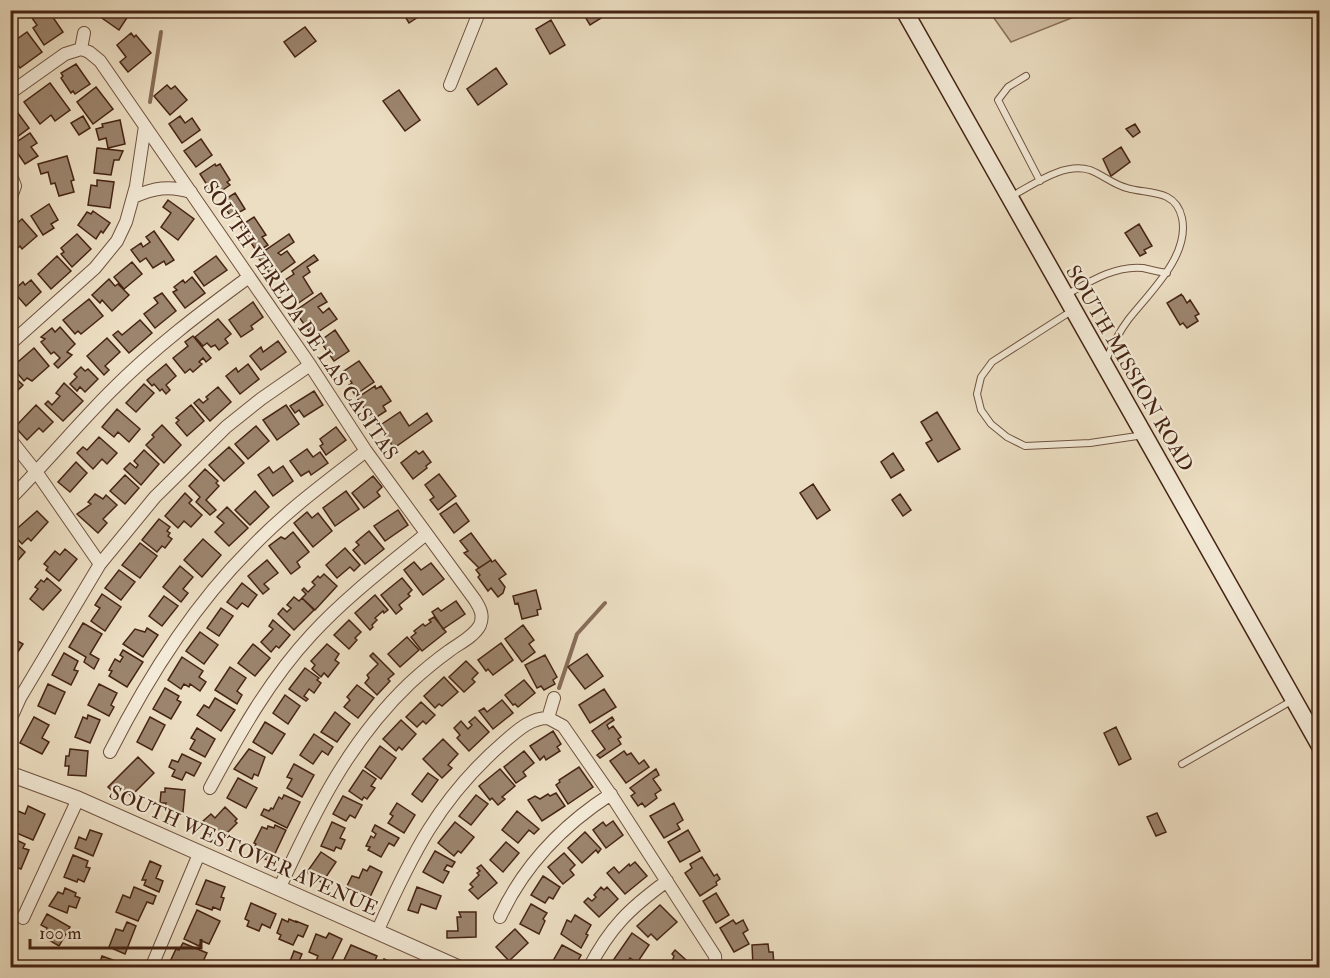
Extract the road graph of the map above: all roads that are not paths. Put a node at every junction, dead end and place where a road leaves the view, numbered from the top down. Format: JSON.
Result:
{"nodes":[{"id":1,"x":480,"y":10,"type":"edge"},
{"id":2,"x":904,"y":10,"type":"edge"},
{"id":3,"x":84,"y":33,"type":"dead end"},
{"id":4,"x":81,"y":49,"type":"junction"},
{"id":5,"x":1026,"y":76,"type":"dead end"},
{"id":6,"x":450,"y":86,"type":"dead end"},
{"id":7,"x":10,"y":93,"type":"edge"},
{"id":8,"x":145,"y":126,"type":"junction"},
{"id":9,"x":10,"y":173,"type":"edge"},
{"id":10,"x":1040,"y":181,"type":"junction"},
{"id":11,"x":191,"y":192,"type":"junction"},
{"id":12,"x":133,"y":197,"type":"junction"},
{"id":13,"x":1009,"y":197,"type":"junction"},
{"id":14,"x":10,"y":200,"type":"edge"},
{"id":15,"x":1167,"y":273,"type":"junction"},
{"id":16,"x":249,"y":276,"type":"junction"},
{"id":17,"x":1069,"y":303,"type":"junction"},
{"id":18,"x":10,"y":344,"type":"edge"},
{"id":19,"x":1104,"y":364,"type":"junction"},
{"id":20,"x":310,"y":365,"type":"junction"},
{"id":21,"x":1144,"y":435,"type":"junction"},
{"id":22,"x":10,"y":439,"type":"edge"},
{"id":23,"x":366,"y":451,"type":"junction"},
{"id":24,"x":37,"y":473,"type":"junction"},
{"id":25,"x":10,"y":499,"type":"edge"},
{"id":26,"x":426,"y":534,"type":"junction"},
{"id":27,"x":100,"y":564,"type":"junction"},
{"id":28,"x":15,"y":695,"type":"edge"},
{"id":29,"x":554,"y":698,"type":"dead end"},
{"id":30,"x":1293,"y":699,"type":"junction"},
{"id":31,"x":548,"y":718,"type":"junction"},
{"id":32,"x":10,"y":720,"type":"edge"},
{"id":33,"x":1320,"y":746,"type":"edge"},
{"id":34,"x":110,"y":752,"type":"dead end"},
{"id":35,"x":1182,"y":764,"type":"dead end"},
{"id":36,"x":10,"y":774,"type":"edge"},
{"id":37,"x":210,"y":788,"type":"dead end"},
{"id":38,"x":611,"y":794,"type":"junction"},
{"id":39,"x":78,"y":799,"type":"junction"},
{"id":40,"x":199,"y":854,"type":"junction"},
{"id":41,"x":667,"y":880,"type":"junction"},
{"id":42,"x":279,"y":889,"type":"junction"},
{"id":43,"x":500,"y":917,"type":"dead end"},
{"id":44,"x":23,"y":918,"type":"dead end"},
{"id":45,"x":377,"y":932,"type":"junction"},
{"id":46,"x":718,"y":967,"type":"edge"},
{"id":47,"x":151,"y":968,"type":"edge"},
{"id":48,"x":459,"y":968,"type":"edge"},
{"id":49,"x":589,"y":968,"type":"edge"}],
"edges":[{"from":1,"to":6,"type":"street"},
{"from":2,"to":13,"type":"main road","name":"SOUTH MISSION ROAD"},
{"from":3,"to":4,"type":"street"},
{"from":4,"to":7,"type":"street"},
{"from":4,"to":8,"type":"street","name":"SOUTH VEREDA DE LAS CASITAS"},
{"from":5,"to":10,"type":"lane"},
{"from":8,"to":11,"type":"street","name":"SOUTH VEREDA DE LAS CASITAS"},
{"from":8,"to":12,"type":"street"},
{"from":9,"to":14,"type":"street"},
{"from":10,"to":13,"type":"lane"},
{"from":10,"to":15,"type":"lane"},
{"from":11,"to":12,"type":"street"},
{"from":11,"to":16,"type":"street","name":"SOUTH VEREDA DE LAS CASITAS"},
{"from":12,"to":18,"type":"street"},
{"from":13,"to":17,"type":"main road","name":"SOUTH MISSION ROAD"},
{"from":15,"to":17,"type":"lane"},
{"from":15,"to":19,"type":"lane"},
{"from":16,"to":20,"type":"street","name":"SOUTH VEREDA DE LAS CASITAS"},
{"from":16,"to":24,"type":"street"},
{"from":17,"to":19,"type":"main road","name":"SOUTH MISSION ROAD"},
{"from":17,"to":21,"type":"lane"},
{"from":19,"to":21,"type":"main road","name":"SOUTH MISSION ROAD"},
{"from":20,"to":23,"type":"street","name":"SOUTH VEREDA DE LAS CASITAS"},
{"from":20,"to":27,"type":"street"},
{"from":21,"to":30,"type":"main road","name":"SOUTH MISSION ROAD"},
{"from":22,"to":24,"type":"street"},
{"from":23,"to":26,"type":"street","name":"SOUTH VEREDA DE LAS CASITAS"},
{"from":23,"to":34,"type":"street"},
{"from":24,"to":25,"type":"street"},
{"from":24,"to":27,"type":"street"},
{"from":26,"to":37,"type":"street"},
{"from":26,"to":42,"type":"street","name":"SOUTH VEREDA DE LAS CASITAS"},
{"from":27,"to":28,"type":"street"},
{"from":28,"to":32,"type":"street"},
{"from":29,"to":31,"type":"street"},
{"from":30,"to":33,"type":"main road","name":"SOUTH MISSION ROAD"},
{"from":30,"to":35,"type":"lane"},
{"from":31,"to":38,"type":"street"},
{"from":31,"to":45,"type":"street"},
{"from":36,"to":39,"type":"street","name":"SOUTH WESTOVER AVENUE"},
{"from":38,"to":41,"type":"street"},
{"from":38,"to":43,"type":"street"},
{"from":39,"to":40,"type":"street","name":"SOUTH WESTOVER AVENUE"},
{"from":39,"to":44,"type":"street"},
{"from":40,"to":42,"type":"street","name":"SOUTH WESTOVER AVENUE"},
{"from":40,"to":47,"type":"street"},
{"from":41,"to":46,"type":"street"},
{"from":41,"to":49,"type":"street"},
{"from":42,"to":45,"type":"street","name":"SOUTH WESTOVER AVENUE"},
{"from":45,"to":48,"type":"street","name":"SOUTH WESTOVER AVENUE"}]}
